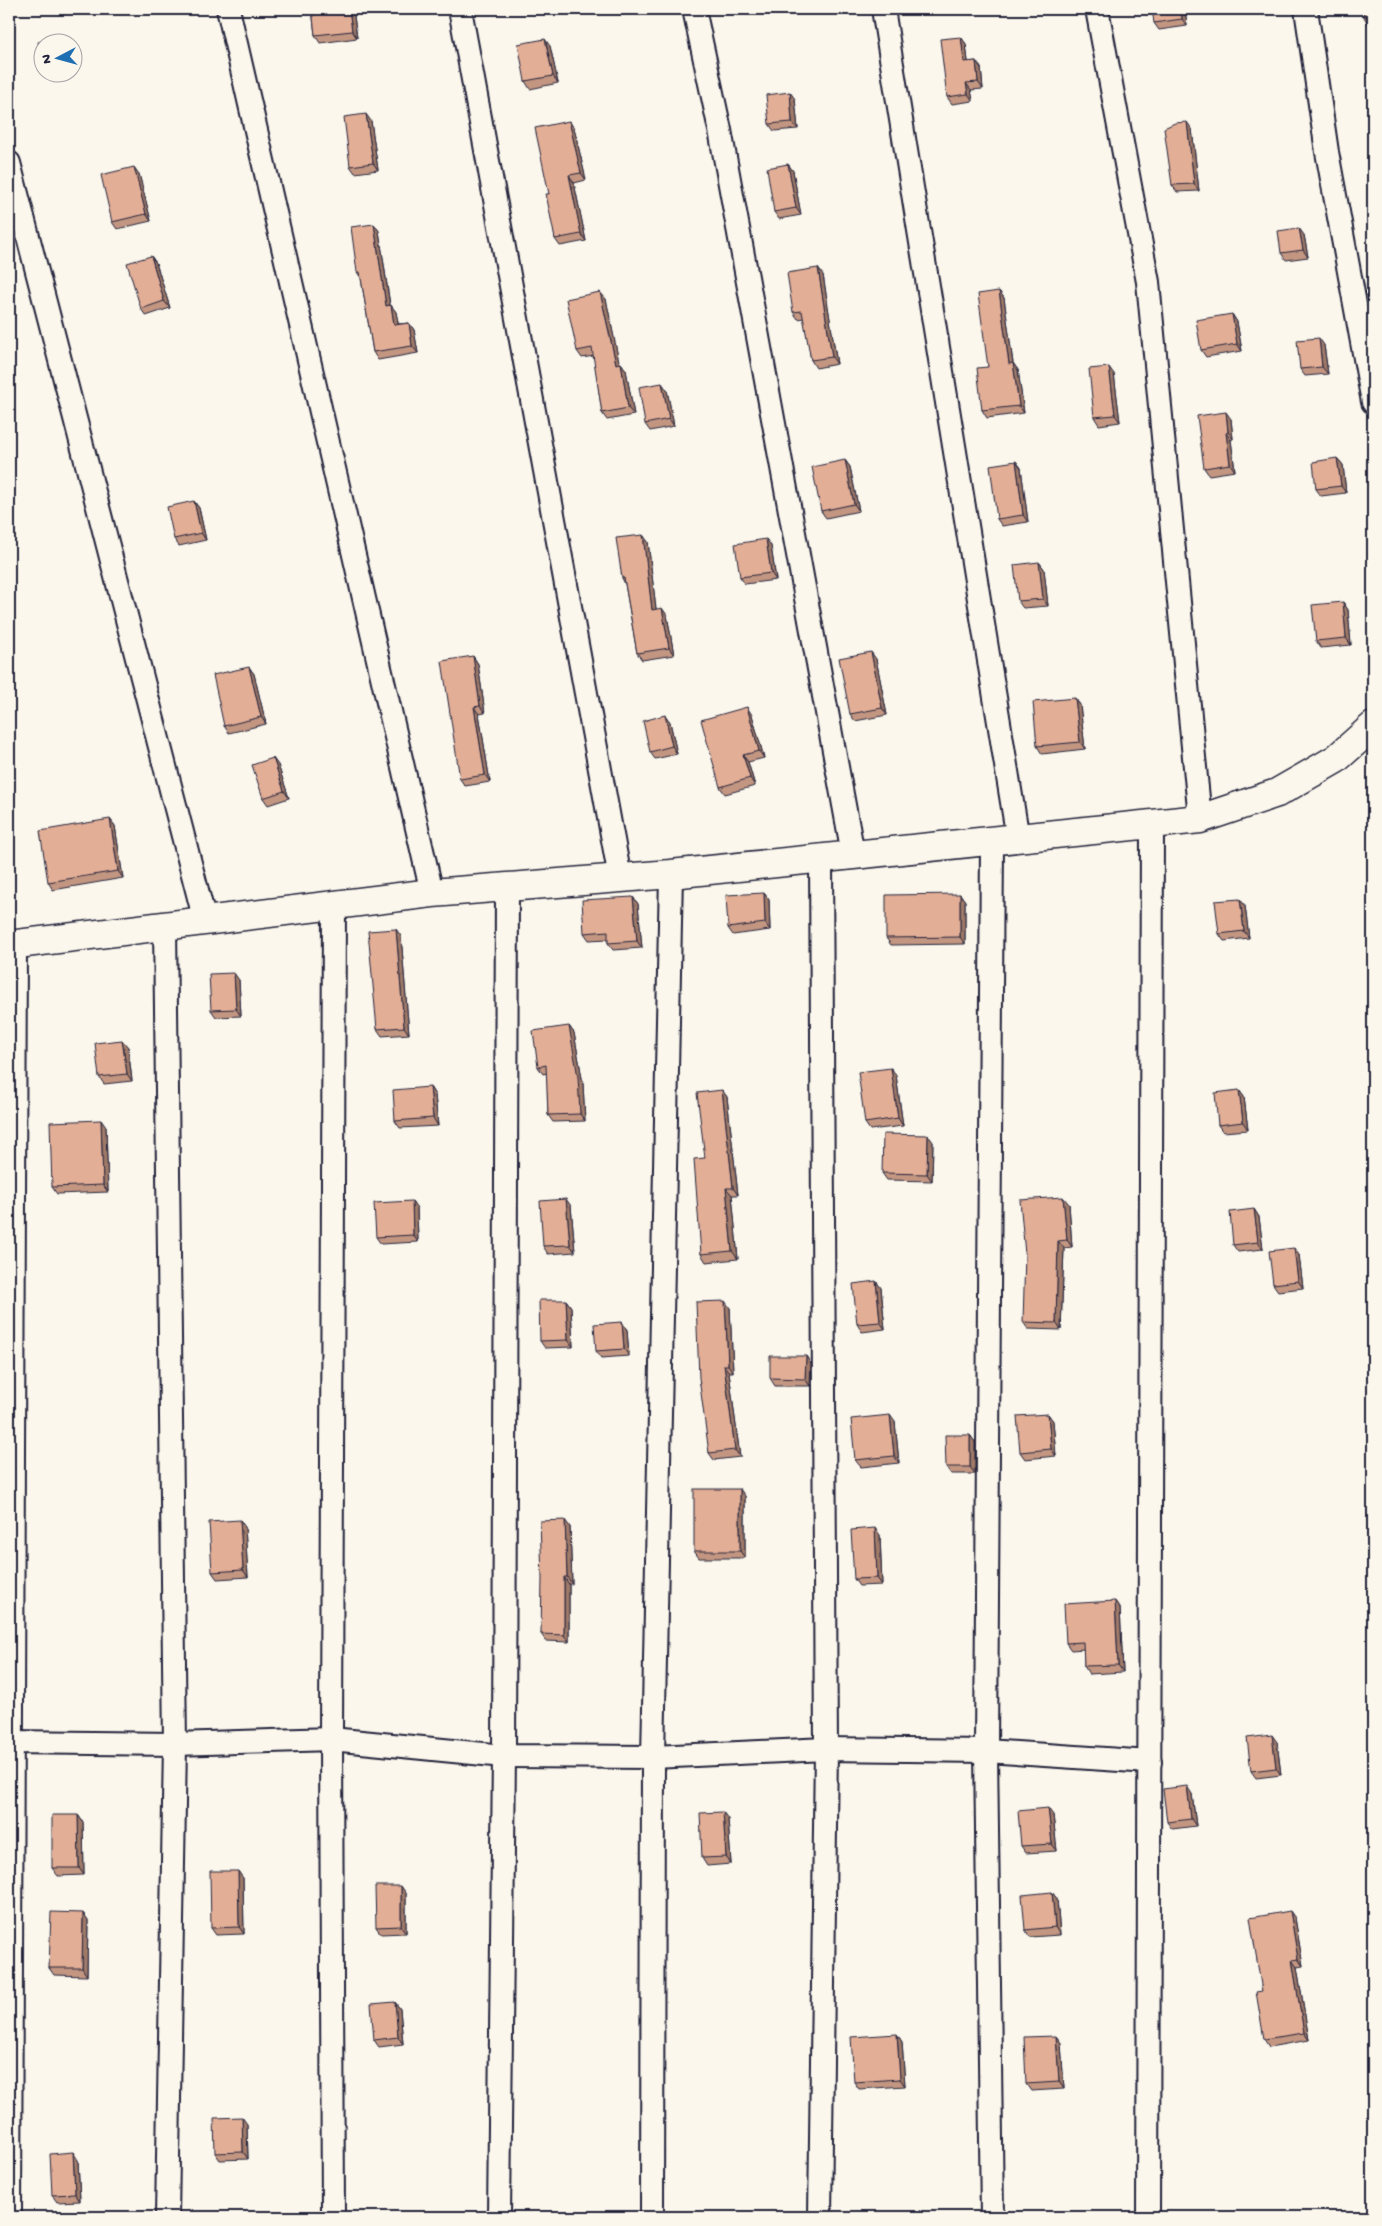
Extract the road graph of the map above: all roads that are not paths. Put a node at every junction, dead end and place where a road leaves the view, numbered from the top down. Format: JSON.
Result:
{"nodes":[{"id":1,"x":228,"y":9,"type":"edge"},
{"id":2,"x":460,"y":9,"type":"edge"},
{"id":3,"x":694,"y":9,"type":"edge"},
{"id":4,"x":883,"y":9,"type":"edge"},
{"id":5,"x":1097,"y":9,"type":"edge"},
{"id":6,"x":1306,"y":9,"type":"edge"},
{"id":7,"x":9,"y":163,"type":"edge"},
{"id":8,"x":1373,"y":402,"type":"edge"},
{"id":9,"x":1373,"y":726,"type":"edge"},
{"id":10,"x":1200,"y":819,"type":"junction"},
{"id":11,"x":1152,"y":824,"type":"junction"},
{"id":12,"x":1018,"y":839,"type":"junction"},
{"id":13,"x":992,"y":842,"type":"junction"},
{"id":14,"x":853,"y":854,"type":"junction"},
{"id":15,"x":821,"y":858,"type":"junction"},
{"id":16,"x":671,"y":874,"type":"junction"},
{"id":17,"x":620,"y":878,"type":"junction"},
{"id":18,"x":506,"y":886,"type":"junction"},
{"id":19,"x":432,"y":893,"type":"junction"},
{"id":20,"x":334,"y":905,"type":"junction"},
{"id":21,"x":205,"y":921,"type":"junction"},
{"id":22,"x":165,"y":927,"type":"junction"},
{"id":23,"x":12,"y":945,"type":"edge"},
{"id":24,"x":331,"y":1739,"type":"junction"},
{"id":25,"x":11,"y":1742,"type":"edge"},
{"id":26,"x":174,"y":1744,"type":"junction"},
{"id":27,"x":826,"y":1749,"type":"junction"},
{"id":28,"x":986,"y":1750,"type":"junction"},
{"id":29,"x":504,"y":1756,"type":"junction"},
{"id":30,"x":653,"y":1757,"type":"junction"},
{"id":31,"x":1150,"y":1762,"type":"junction"},
{"id":32,"x":10,"y":2217,"type":"edge"},
{"id":33,"x":167,"y":2217,"type":"edge"},
{"id":34,"x":333,"y":2217,"type":"edge"},
{"id":35,"x":499,"y":2217,"type":"edge"},
{"id":36,"x":652,"y":2217,"type":"edge"},
{"id":37,"x":820,"y":2217,"type":"edge"},
{"id":38,"x":992,"y":2217,"type":"edge"},
{"id":39,"x":1148,"y":2217,"type":"edge"}],
"edges":[{"from":1,"to":19,"type":"street"},
{"from":2,"to":17,"type":"street"},
{"from":3,"to":14,"type":"street"},
{"from":4,"to":12,"type":"street"},
{"from":5,"to":10,"type":"street"},
{"from":6,"to":8,"type":"street"},
{"from":7,"to":21,"type":"street"},
{"from":9,"to":10,"type":"street"},
{"from":10,"to":11,"type":"street"},
{"from":11,"to":12,"type":"street"},
{"from":11,"to":31,"type":"street"},
{"from":12,"to":13,"type":"street"},
{"from":13,"to":14,"type":"street"},
{"from":13,"to":28,"type":"street"},
{"from":14,"to":15,"type":"street"},
{"from":15,"to":16,"type":"street"},
{"from":15,"to":27,"type":"street"},
{"from":16,"to":17,"type":"street"},
{"from":16,"to":30,"type":"street"},
{"from":17,"to":18,"type":"street"},
{"from":18,"to":19,"type":"street"},
{"from":18,"to":29,"type":"street"},
{"from":19,"to":20,"type":"street"},
{"from":20,"to":21,"type":"street"},
{"from":20,"to":24,"type":"street"},
{"from":21,"to":22,"type":"street"},
{"from":22,"to":23,"type":"street"},
{"from":22,"to":26,"type":"street"},
{"from":23,"to":25,"type":"street"},
{"from":24,"to":26,"type":"street"},
{"from":24,"to":29,"type":"street"},
{"from":24,"to":34,"type":"street"},
{"from":25,"to":26,"type":"street"},
{"from":25,"to":32,"type":"street"},
{"from":26,"to":33,"type":"street"},
{"from":27,"to":28,"type":"street"},
{"from":27,"to":30,"type":"street"},
{"from":27,"to":37,"type":"street"},
{"from":28,"to":31,"type":"street"},
{"from":28,"to":38,"type":"street"},
{"from":29,"to":30,"type":"street"},
{"from":29,"to":35,"type":"street"},
{"from":30,"to":36,"type":"street"},
{"from":31,"to":39,"type":"street"}]}
